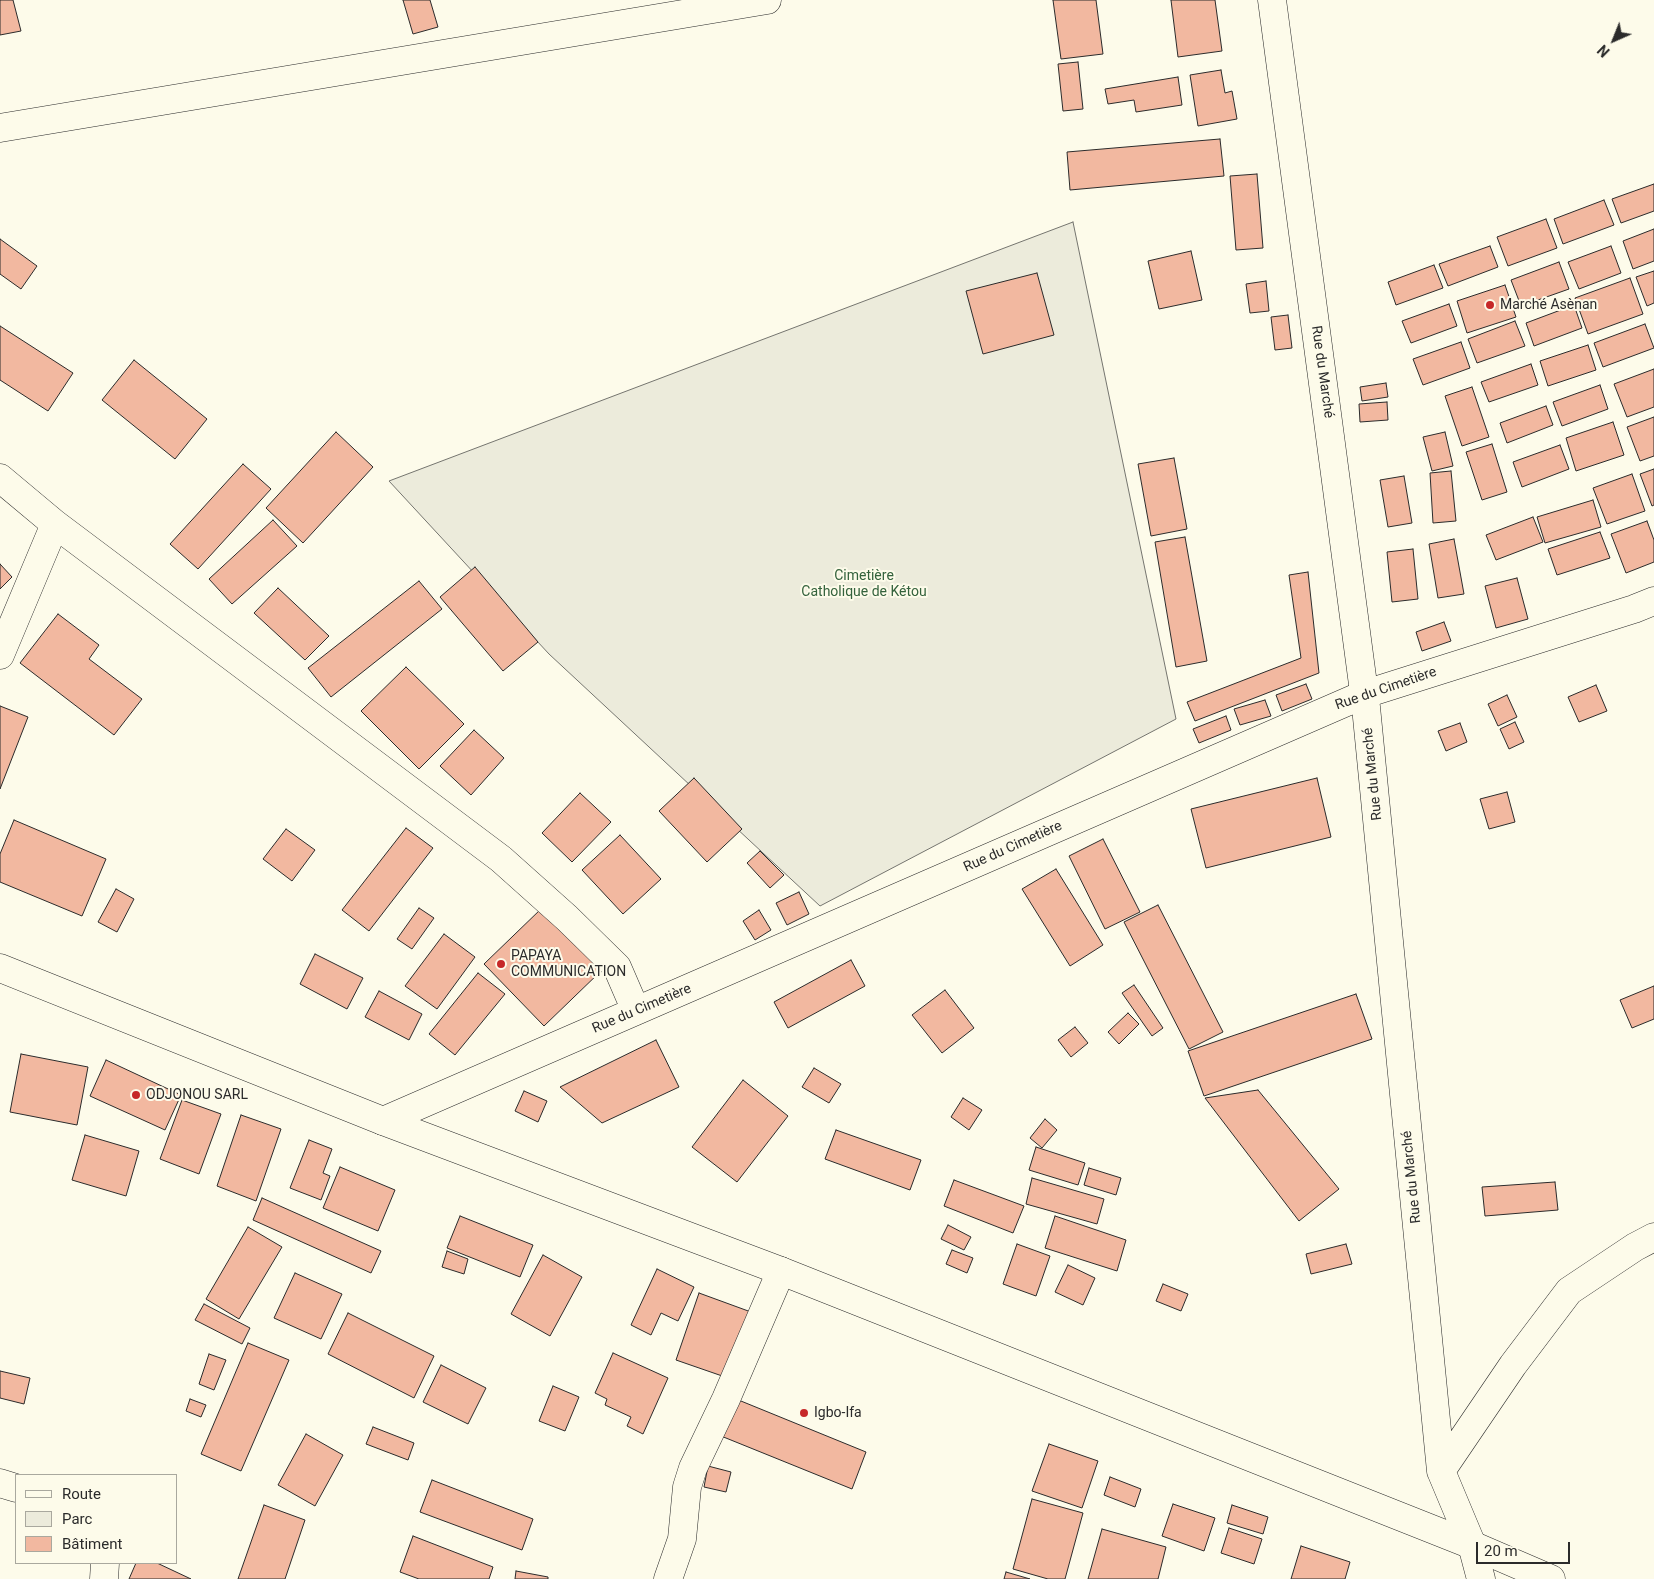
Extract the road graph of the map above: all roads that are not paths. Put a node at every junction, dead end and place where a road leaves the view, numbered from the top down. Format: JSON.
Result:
{"nodes":[{"id":1,"x":766,"y":0,"type":"edge"},
{"id":2,"x":1272,"y":0,"type":"edge"},
{"id":3,"x":0,"y":128,"type":"edge"},
{"id":4,"x":0,"y":478,"type":"edge"},
{"id":5,"x":55,"y":524,"type":"junction"},
{"id":6,"x":1654,"y":602,"type":"edge"},
{"id":7,"x":0,"y":655,"type":"edge"},
{"id":8,"x":1364,"y":694,"type":"junction"},
{"id":9,"x":0,"y":968,"type":"edge"},
{"id":10,"x":636,"y":1011,"type":"junction"},
{"id":11,"x":383,"y":1121,"type":"junction"},
{"id":12,"x":1654,"y":1237,"type":"edge"},
{"id":13,"x":781,"y":1271,"type":"junction"},
{"id":14,"x":1441,"y":1471,"type":"junction"},
{"id":15,"x":0,"y":1483,"type":"edge"},
{"id":16,"x":15,"y":1488,"type":"edge"},
{"id":17,"x":1472,"y":1545,"type":"junction"},
{"id":18,"x":105,"y":1564,"type":"edge"},
{"id":19,"x":104,"y":1579,"type":"edge"},
{"id":20,"x":668,"y":1579,"type":"edge"},
{"id":21,"x":1481,"y":1579,"type":"edge"},
{"id":22,"x":1551,"y":1579,"type":"edge"}],
"edges":[{"from":1,"to":3,"type":"street"},
{"from":2,"to":8,"type":"street","name":"Rue du Marché"},
{"from":4,"to":5,"type":"street"},
{"from":5,"to":7,"type":"street"},
{"from":5,"to":10,"type":"street"},
{"from":6,"to":8,"type":"street","name":"Rue du Cimetière"},
{"from":8,"to":10,"type":"street","name":"Rue du Cimetière"},
{"from":8,"to":14,"type":"street","name":"Rue du Marché"},
{"from":9,"to":11,"type":"street"},
{"from":10,"to":11,"type":"street","name":"Rue du Cimetière"},
{"from":11,"to":13,"type":"street"},
{"from":12,"to":14,"type":"street"},
{"from":13,"to":17,"type":"street"},
{"from":13,"to":20,"type":"street"},
{"from":14,"to":17,"type":"street","name":"Rue du Marché"},
{"from":15,"to":16,"type":"street"},
{"from":17,"to":21,"type":"street","name":"Rue du Marché"},
{"from":17,"to":22,"type":"street"},
{"from":18,"to":19,"type":"street"}]}
